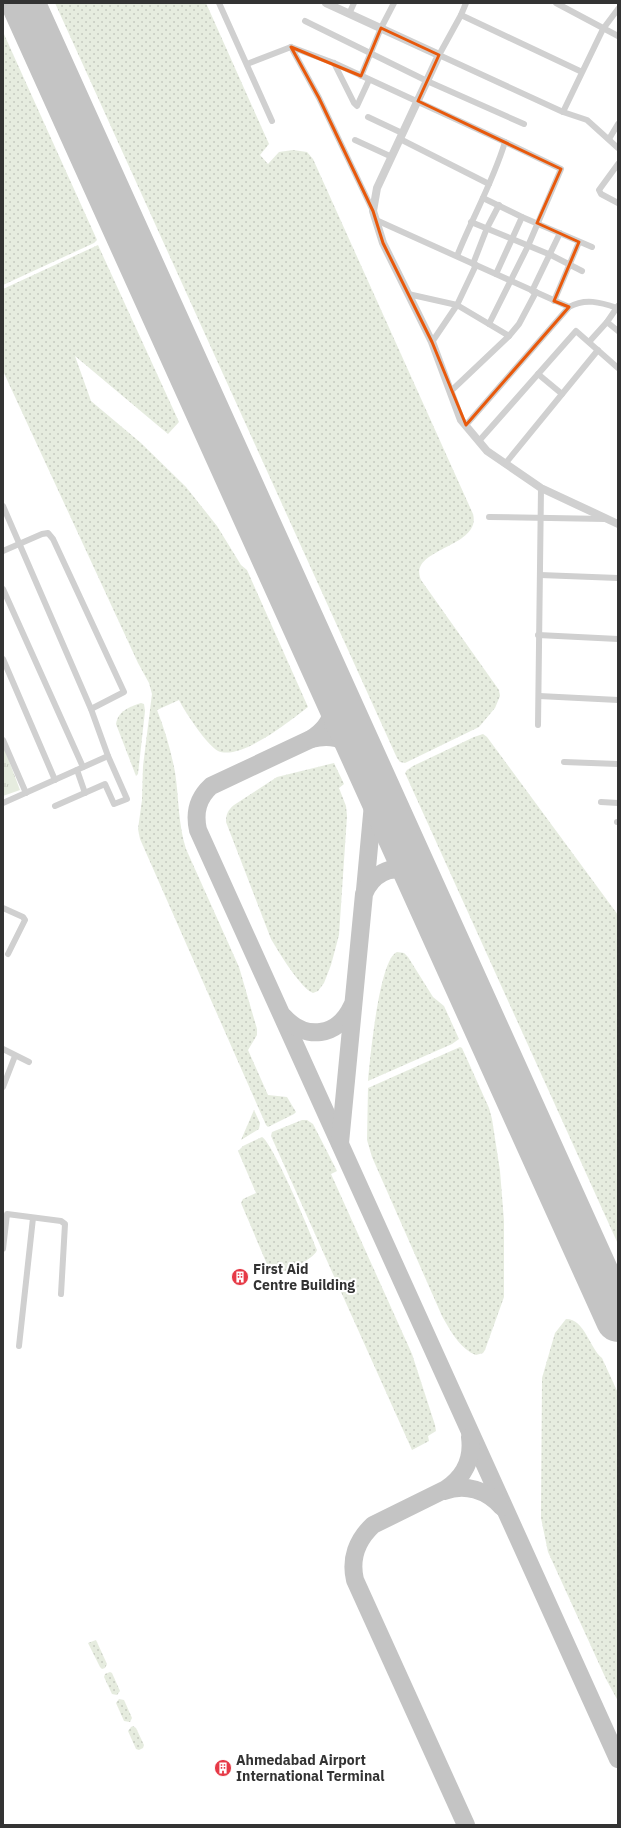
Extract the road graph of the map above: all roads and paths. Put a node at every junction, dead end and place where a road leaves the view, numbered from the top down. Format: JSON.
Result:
{"nodes":[{"id":1,"x":220,"y":3,"type":"edge"},
{"id":2,"x":326,"y":3,"type":"edge"},
{"id":3,"x":354,"y":3,"type":"edge"},
{"id":4,"x":394,"y":3,"type":"edge"},
{"id":5,"x":466,"y":3,"type":"edge"},
{"id":6,"x":556,"y":3,"type":"edge"},
{"id":7,"x":618,"y":9,"type":"edge"},
{"id":8,"x":349,"y":14,"type":"junction"},
{"id":9,"x":461,"y":15,"type":"junction"},
{"id":10,"x":305,"y":21,"type":"dead end"},
{"id":11,"x":381,"y":28,"type":"junction"},
{"id":12,"x":603,"y":29,"type":"junction"},
{"id":13,"x":618,"y":36,"type":"edge"},
{"id":14,"x":291,"y":47,"type":"junction"},
{"id":15,"x":372,"y":54,"type":"junction"},
{"id":16,"x":439,"y":55,"type":"junction"},
{"id":17,"x":247,"y":64,"type":"junction"},
{"id":18,"x":334,"y":64,"type":"junction"},
{"id":19,"x":582,"y":72,"type":"junction"},
{"id":20,"x":361,"y":76,"type":"junction"},
{"id":21,"x":369,"y":80,"type":"junction"},
{"id":22,"x":427,"y":81,"type":"junction"},
{"id":23,"x":418,"y":101,"type":"junction"},
{"id":24,"x":563,"y":112,"type":"junction"},
{"id":25,"x":368,"y":117,"type":"dead end"},
{"id":26,"x":272,"y":121,"type":"dead end"},
{"id":27,"x":524,"y":124,"type":"dead end"},
{"id":28,"x":618,"y":124,"type":"edge"},
{"id":29,"x":401,"y":136,"type":"junction"},
{"id":30,"x":609,"y":139,"type":"junction"},
{"id":31,"x":355,"y":140,"type":"dead end"},
{"id":32,"x":505,"y":142,"type":"junction"},
{"id":33,"x":618,"y":148,"type":"edge"},
{"id":34,"x":392,"y":156,"type":"junction"},
{"id":35,"x":618,"y":164,"type":"edge"},
{"id":36,"x":489,"y":184,"type":"junction"},
{"id":37,"x":484,"y":198,"type":"junction"},
{"id":38,"x":618,"y":203,"type":"edge"},
{"id":39,"x":499,"y":205,"type":"junction"},
{"id":40,"x":374,"y":216,"type":"junction"},
{"id":41,"x":522,"y":217,"type":"junction"},
{"id":42,"x":471,"y":222,"type":"junction"},
{"id":43,"x":537,"y":223,"type":"junction"},
{"id":44,"x":487,"y":228,"type":"junction"},
{"id":45,"x":560,"y":233,"type":"junction"},
{"id":46,"x":511,"y":239,"type":"junction"},
{"id":47,"x":579,"y":242,"type":"junction"},
{"id":48,"x":528,"y":246,"type":"junction"},
{"id":49,"x":592,"y":247,"type":"dead end"},
{"id":50,"x":551,"y":255,"type":"junction"},
{"id":51,"x":457,"y":256,"type":"junction"},
{"id":52,"x":474,"y":264,"type":"junction"},
{"id":53,"x":569,"y":265,"type":"junction"},
{"id":54,"x":582,"y":271,"type":"dead end"},
{"id":55,"x":496,"y":274,"type":"junction"},
{"id":56,"x":512,"y":280,"type":"junction"},
{"id":57,"x":534,"y":291,"type":"junction"},
{"id":58,"x":408,"y":294,"type":"junction"},
{"id":59,"x":554,"y":300,"type":"junction"},
{"id":60,"x":457,"y":305,"type":"junction"},
{"id":61,"x":568,"y":307,"type":"junction"},
{"id":62,"x":617,"y":307,"type":"edge"},
{"id":63,"x":607,"y":322,"type":"junction"},
{"id":64,"x":489,"y":324,"type":"junction"},
{"id":65,"x":618,"y":331,"type":"edge"},
{"id":66,"x":509,"y":336,"type":"junction"},
{"id":67,"x":432,"y":342,"type":"junction"},
{"id":68,"x":589,"y":342,"type":"junction"},
{"id":69,"x":598,"y":350,"type":"junction"},
{"id":70,"x":618,"y":368,"type":"edge"},
{"id":71,"x":538,"y":374,"type":"junction"},
{"id":72,"x":451,"y":391,"type":"junction"},
{"id":73,"x":562,"y":394,"type":"junction"},
{"id":74,"x":466,"y":425,"type":"junction"},
{"id":75,"x":479,"y":441,"type":"junction"},
{"id":76,"x":506,"y":464,"type":"junction"},
{"id":77,"x":541,"y":488,"type":"junction"},
{"id":78,"x":3,"y":506,"type":"edge"},
{"id":79,"x":489,"y":517,"type":"dead end"},
{"id":80,"x":540,"y":518,"type":"junction"},
{"id":81,"x":607,"y":519,"type":"junction"},
{"id":82,"x":618,"y":524,"type":"edge"},
{"id":83,"x":19,"y":544,"type":"junction"},
{"id":84,"x":3,"y":551,"type":"edge"},
{"id":85,"x":540,"y":575,"type":"junction"},
{"id":86,"x":618,"y":578,"type":"edge"},
{"id":87,"x":3,"y":589,"type":"edge"},
{"id":88,"x":538,"y":635,"type":"junction"},
{"id":89,"x":618,"y":639,"type":"edge"},
{"id":90,"x":3,"y":659,"type":"edge"},
{"id":91,"x":539,"y":696,"type":"junction"},
{"id":92,"x":618,"y":700,"type":"edge"},
{"id":93,"x":90,"y":709,"type":"junction"},
{"id":94,"x":538,"y":725,"type":"dead end"},
{"id":95,"x":3,"y":740,"type":"edge"},
{"id":96,"x":108,"y":756,"type":"junction"},
{"id":97,"x":564,"y":762,"type":"dead end"},
{"id":98,"x":618,"y":764,"type":"edge"},
{"id":99,"x":80,"y":769,"type":"junction"},
{"id":100,"x":55,"y":780,"type":"junction"},
{"id":101,"x":26,"y":793,"type":"junction"},
{"id":102,"x":85,"y":793,"type":"junction"},
{"id":103,"x":601,"y":802,"type":"dead end"},
{"id":104,"x":3,"y":803,"type":"edge"},
{"id":105,"x":618,"y":803,"type":"edge"},
{"id":106,"x":55,"y":806,"type":"dead end"},
{"id":107,"x":3,"y":908,"type":"edge"},
{"id":108,"x":8,"y":954,"type":"dead end"},
{"id":109,"x":3,"y":1049,"type":"edge"},
{"id":110,"x":15,"y":1056,"type":"junction"},
{"id":111,"x":29,"y":1062,"type":"dead end"},
{"id":112,"x":3,"y":1087,"type":"edge"},
{"id":113,"x":5,"y":1213,"type":"edge"},
{"id":114,"x":33,"y":1218,"type":"junction"},
{"id":115,"x":3,"y":1249,"type":"edge"},
{"id":116,"x":61,"y":1294,"type":"dead end"},
{"id":117,"x":19,"y":1346,"type":"dead end"}],
"edges":[{"from":1,"to":17,"type":"street"},
{"from":2,"to":8,"type":"street"},
{"from":3,"to":8,"type":"street"},
{"from":4,"to":11,"type":"street"},
{"from":5,"to":9,"type":"street"},
{"from":6,"to":12,"type":"street"},
{"from":7,"to":12,"type":"street"},
{"from":8,"to":11,"type":"street"},
{"from":9,"to":16,"type":"street"},
{"from":9,"to":19,"type":"street"},
{"from":10,"to":15,"type":"street"},
{"from":11,"to":15,"type":"street"},
{"from":11,"to":16,"type":"street"},
{"from":12,"to":13,"type":"street"},
{"from":12,"to":19,"type":"street"},
{"from":14,"to":17,"type":"street"},
{"from":14,"to":18,"type":"street"},
{"from":14,"to":40,"type":"street"},
{"from":15,"to":20,"type":"street"},
{"from":15,"to":22,"type":"street"},
{"from":16,"to":22,"type":"street"},
{"from":16,"to":24,"type":"street"},
{"from":17,"to":26,"type":"street"},
{"from":18,"to":20,"type":"street"},
{"from":18,"to":21,"type":"street"},
{"from":19,"to":24,"type":"street"},
{"from":20,"to":21,"type":"street"},
{"from":21,"to":23,"type":"street"},
{"from":22,"to":23,"type":"street"},
{"from":22,"to":27,"type":"street"},
{"from":23,"to":29,"type":"street"},
{"from":23,"to":32,"type":"street"},
{"from":24,"to":30,"type":"street"},
{"from":25,"to":29,"type":"street"},
{"from":28,"to":30,"type":"street"},
{"from":29,"to":34,"type":"street"},
{"from":29,"to":36,"type":"street"},
{"from":30,"to":33,"type":"street"},
{"from":31,"to":34,"type":"street"},
{"from":32,"to":36,"type":"street"},
{"from":32,"to":43,"type":"street"},
{"from":34,"to":40,"type":"street"},
{"from":35,"to":38,"type":"street"},
{"from":36,"to":37,"type":"street"},
{"from":37,"to":39,"type":"street"},
{"from":37,"to":42,"type":"street"},
{"from":39,"to":41,"type":"street"},
{"from":39,"to":44,"type":"street"},
{"from":40,"to":51,"type":"street"},
{"from":40,"to":58,"type":"street"},
{"from":41,"to":43,"type":"street"},
{"from":41,"to":46,"type":"street"},
{"from":42,"to":44,"type":"street"},
{"from":42,"to":51,"type":"street"},
{"from":43,"to":45,"type":"street"},
{"from":43,"to":48,"type":"street"},
{"from":44,"to":46,"type":"street"},
{"from":44,"to":52,"type":"street"},
{"from":45,"to":47,"type":"street"},
{"from":45,"to":50,"type":"street"},
{"from":46,"to":48,"type":"street"},
{"from":46,"to":55,"type":"street"},
{"from":47,"to":49,"type":"street"},
{"from":47,"to":53,"type":"street"},
{"from":48,"to":50,"type":"street"},
{"from":48,"to":56,"type":"street"},
{"from":50,"to":53,"type":"street"},
{"from":50,"to":57,"type":"street"},
{"from":51,"to":52,"type":"street"},
{"from":52,"to":55,"type":"street"},
{"from":52,"to":60,"type":"street"},
{"from":53,"to":54,"type":"street"},
{"from":53,"to":59,"type":"street"},
{"from":55,"to":56,"type":"street"},
{"from":56,"to":57,"type":"street"},
{"from":56,"to":64,"type":"street"},
{"from":57,"to":59,"type":"street"},
{"from":57,"to":66,"type":"street"},
{"from":58,"to":60,"type":"street"},
{"from":58,"to":67,"type":"street"},
{"from":59,"to":61,"type":"street"},
{"from":60,"to":64,"type":"street"},
{"from":60,"to":67,"type":"street"},
{"from":61,"to":62,"type":"street"},
{"from":61,"to":74,"type":"street"},
{"from":62,"to":63,"type":"street"},
{"from":63,"to":65,"type":"street"},
{"from":63,"to":68,"type":"street"},
{"from":64,"to":66,"type":"street"},
{"from":66,"to":72,"type":"street"},
{"from":67,"to":72,"type":"street"},
{"from":68,"to":69,"type":"street"},
{"from":68,"to":71,"type":"street"},
{"from":69,"to":70,"type":"street"},
{"from":69,"to":73,"type":"street"},
{"from":71,"to":73,"type":"street"},
{"from":71,"to":75,"type":"street"},
{"from":72,"to":74,"type":"street"},
{"from":73,"to":76,"type":"street"},
{"from":74,"to":75,"type":"street"},
{"from":75,"to":76,"type":"street"},
{"from":76,"to":77,"type":"street"},
{"from":77,"to":80,"type":"street"},
{"from":77,"to":81,"type":"street"},
{"from":78,"to":83,"type":"street"},
{"from":79,"to":80,"type":"street"},
{"from":80,"to":81,"type":"street"},
{"from":80,"to":85,"type":"street"},
{"from":81,"to":82,"type":"street"},
{"from":83,"to":84,"type":"street"},
{"from":83,"to":93,"type":"street"},
{"from":83,"to":93,"type":"street"},
{"from":85,"to":86,"type":"street"},
{"from":85,"to":88,"type":"street"},
{"from":87,"to":99,"type":"street"},
{"from":88,"to":89,"type":"street"},
{"from":88,"to":91,"type":"street"},
{"from":90,"to":100,"type":"street"},
{"from":91,"to":92,"type":"street"},
{"from":91,"to":94,"type":"street"},
{"from":93,"to":96,"type":"street"},
{"from":95,"to":101,"type":"street"},
{"from":96,"to":99,"type":"street"},
{"from":96,"to":102,"type":"street"},
{"from":97,"to":98,"type":"street"},
{"from":99,"to":100,"type":"street"},
{"from":99,"to":102,"type":"street"},
{"from":100,"to":101,"type":"street"},
{"from":101,"to":104,"type":"street"},
{"from":102,"to":106,"type":"street"},
{"from":103,"to":105,"type":"street"},
{"from":107,"to":108,"type":"street"},
{"from":109,"to":110,"type":"street"},
{"from":110,"to":111,"type":"street"},
{"from":110,"to":112,"type":"street"},
{"from":113,"to":114,"type":"street"},
{"from":113,"to":115,"type":"street"},
{"from":114,"to":116,"type":"street"},
{"from":114,"to":117,"type":"street"}]}
